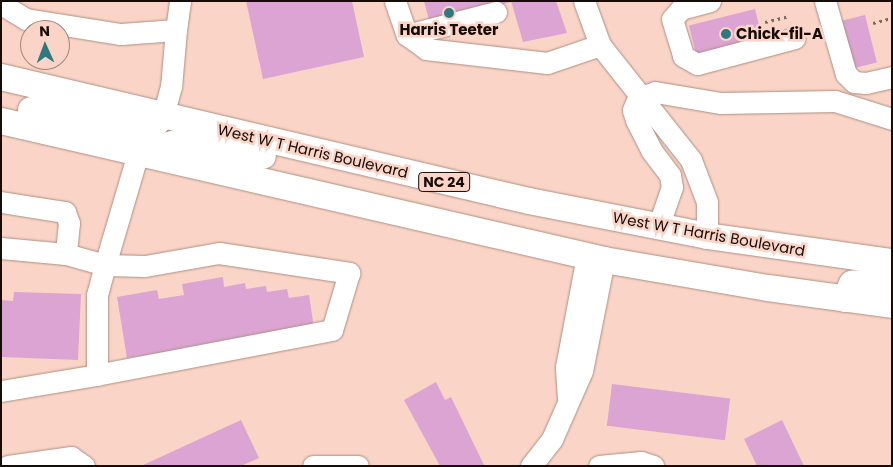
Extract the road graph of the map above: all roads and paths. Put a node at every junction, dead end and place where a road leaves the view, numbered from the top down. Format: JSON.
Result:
{"nodes":[{"id":1,"x":180,"y":1,"type":"edge"},
{"id":2,"x":395,"y":1,"type":"edge"},
{"id":3,"x":584,"y":1,"type":"edge"},
{"id":4,"x":710,"y":1,"type":"edge"},
{"id":5,"x":825,"y":1,"type":"edge"},
{"id":6,"x":1,"y":4,"type":"edge"},
{"id":7,"x":496,"y":12,"type":"dead end"},
{"id":8,"x":789,"y":16,"type":"dead end"},
{"id":9,"x":892,"y":18,"type":"edge"},
{"id":10,"x":765,"y":22,"type":"dead end"},
{"id":11,"x":873,"y":24,"type":"dead end"},
{"id":12,"x":176,"y":30,"type":"junction"},
{"id":13,"x":407,"y":35,"type":"junction"},
{"id":14,"x":795,"y":38,"type":"dead end"},
{"id":15,"x":600,"y":46,"type":"junction"},
{"id":16,"x":1,"y":77,"type":"edge"},
{"id":17,"x":892,"y":77,"type":"edge"},
{"id":18,"x":638,"y":98,"type":"junction"},
{"id":19,"x":1,"y":104,"type":"edge"},
{"id":20,"x":163,"y":116,"type":"junction"},
{"id":21,"x":892,"y":119,"type":"edge"},
{"id":22,"x":1,"y":120,"type":"edge"},
{"id":23,"x":138,"y":153,"type":"junction"},
{"id":24,"x":432,"y":179,"type":"junction"},
{"id":25,"x":1,"y":202,"type":"edge"},
{"id":26,"x":658,"y":227,"type":"junction"},
{"id":27,"x":707,"y":236,"type":"junction"},
{"id":28,"x":1,"y":248,"type":"edge"},
{"id":29,"x":66,"y":254,"type":"junction"},
{"id":30,"x":596,"y":258,"type":"junction"},
{"id":31,"x":892,"y":262,"type":"edge"},
{"id":32,"x":105,"y":265,"type":"junction"},
{"id":33,"x":892,"y":280,"type":"edge"},
{"id":34,"x":846,"y":299,"type":"junction"},
{"id":35,"x":892,"y":305,"type":"edge"},
{"id":36,"x":97,"y":375,"type":"junction"},
{"id":37,"x":1,"y":391,"type":"edge"},
{"id":38,"x":8,"y":466,"type":"edge"},
{"id":39,"x":84,"y":466,"type":"edge"},
{"id":40,"x":313,"y":466,"type":"edge"},
{"id":41,"x":358,"y":466,"type":"edge"},
{"id":42,"x":531,"y":466,"type":"edge"},
{"id":43,"x":599,"y":466,"type":"edge"},
{"id":44,"x":653,"y":466,"type":"edge"}],
"edges":[{"from":1,"to":12,"type":"street"},
{"from":2,"to":13,"type":"street"},
{"from":3,"to":15,"type":"street"},
{"from":4,"to":14,"type":"street"},
{"from":5,"to":17,"type":"street"},
{"from":6,"to":12,"type":"street"},
{"from":7,"to":13,"type":"street"},
{"from":8,"to":10,"type":"path"},
{"from":9,"to":11,"type":"path"},
{"from":12,"to":20,"type":"street"},
{"from":13,"to":15,"type":"street"},
{"from":15,"to":18,"type":"street"},
{"from":16,"to":20,"type":"main road","name":"West W T Harris Boulevard","number":"NC 24"},
{"from":18,"to":21,"type":"street"},
{"from":18,"to":26,"type":"street"},
{"from":18,"to":27,"type":"street"},
{"from":19,"to":20,"type":"main road"},
{"from":20,"to":24,"type":"main road","name":"West W T Harris Boulevard","number":"NC 24"},
{"from":22,"to":23,"type":"main road"},
{"from":23,"to":24,"type":"main road"},
{"from":23,"to":30,"type":"main road"},
{"from":23,"to":32,"type":"street"},
{"from":24,"to":26,"type":"main road","name":"West W T Harris Boulevard","number":"NC 24"},
{"from":25,"to":29,"type":"street"},
{"from":26,"to":27,"type":"main road","name":"West W T Harris Boulevard","number":"NC 24"},
{"from":27,"to":31,"type":"main road","name":"West W T Harris Boulevard","number":"NC 24"},
{"from":28,"to":29,"type":"street"},
{"from":29,"to":32,"type":"street"},
{"from":30,"to":34,"type":"main road"},
{"from":30,"to":42,"type":"street"},
{"from":32,"to":36,"type":"street"},
{"from":32,"to":36,"type":"street"},
{"from":33,"to":34,"type":"main road"},
{"from":34,"to":35,"type":"main road"},
{"from":36,"to":37,"type":"street"},
{"from":38,"to":39,"type":"street"},
{"from":40,"to":41,"type":"street"},
{"from":43,"to":44,"type":"street"}]}
